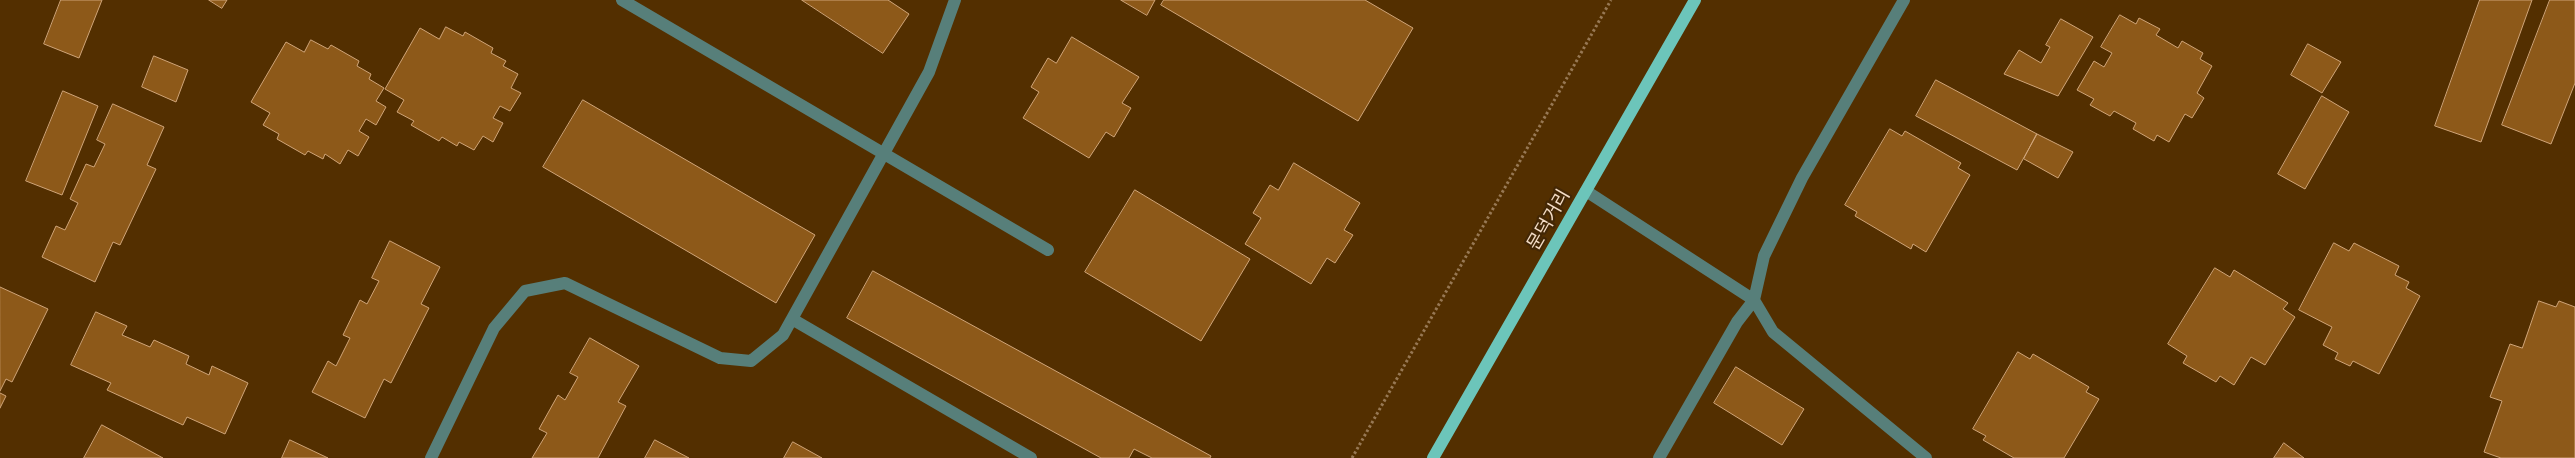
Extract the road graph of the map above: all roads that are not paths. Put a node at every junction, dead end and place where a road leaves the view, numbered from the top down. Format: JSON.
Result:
{"nodes":[{"id":1,"x":622,"y":0,"type":"edge"},
{"id":2,"x":954,"y":0,"type":"edge"},
{"id":3,"x":1695,"y":0,"type":"edge"},
{"id":4,"x":1904,"y":0,"type":"edge"},
{"id":5,"x":883,"y":153,"type":"junction"},
{"id":6,"x":1586,"y":191,"type":"junction"},
{"id":7,"x":1048,"y":250,"type":"dead end"},
{"id":8,"x":1754,"y":300,"type":"junction"},
{"id":9,"x":792,"y":318,"type":"junction"},
{"id":10,"x":431,"y":458,"type":"edge"},
{"id":11,"x":1031,"y":458,"type":"edge"},
{"id":12,"x":1433,"y":458,"type":"edge"},
{"id":13,"x":1659,"y":458,"type":"edge"},
{"id":14,"x":1926,"y":458,"type":"edge"}],
"edges":[{"from":1,"to":5,"type":"street"},
{"from":2,"to":5,"type":"street"},
{"from":3,"to":6,"type":"main road","name":"문덕거리"},
{"from":4,"to":8,"type":"street"},
{"from":5,"to":7,"type":"street"},
{"from":5,"to":9,"type":"street"},
{"from":6,"to":8,"type":"street"},
{"from":6,"to":12,"type":"main road","name":"문덕거리"},
{"from":8,"to":13,"type":"street"},
{"from":8,"to":14,"type":"street"},
{"from":9,"to":10,"type":"street"},
{"from":9,"to":11,"type":"street"}]}
